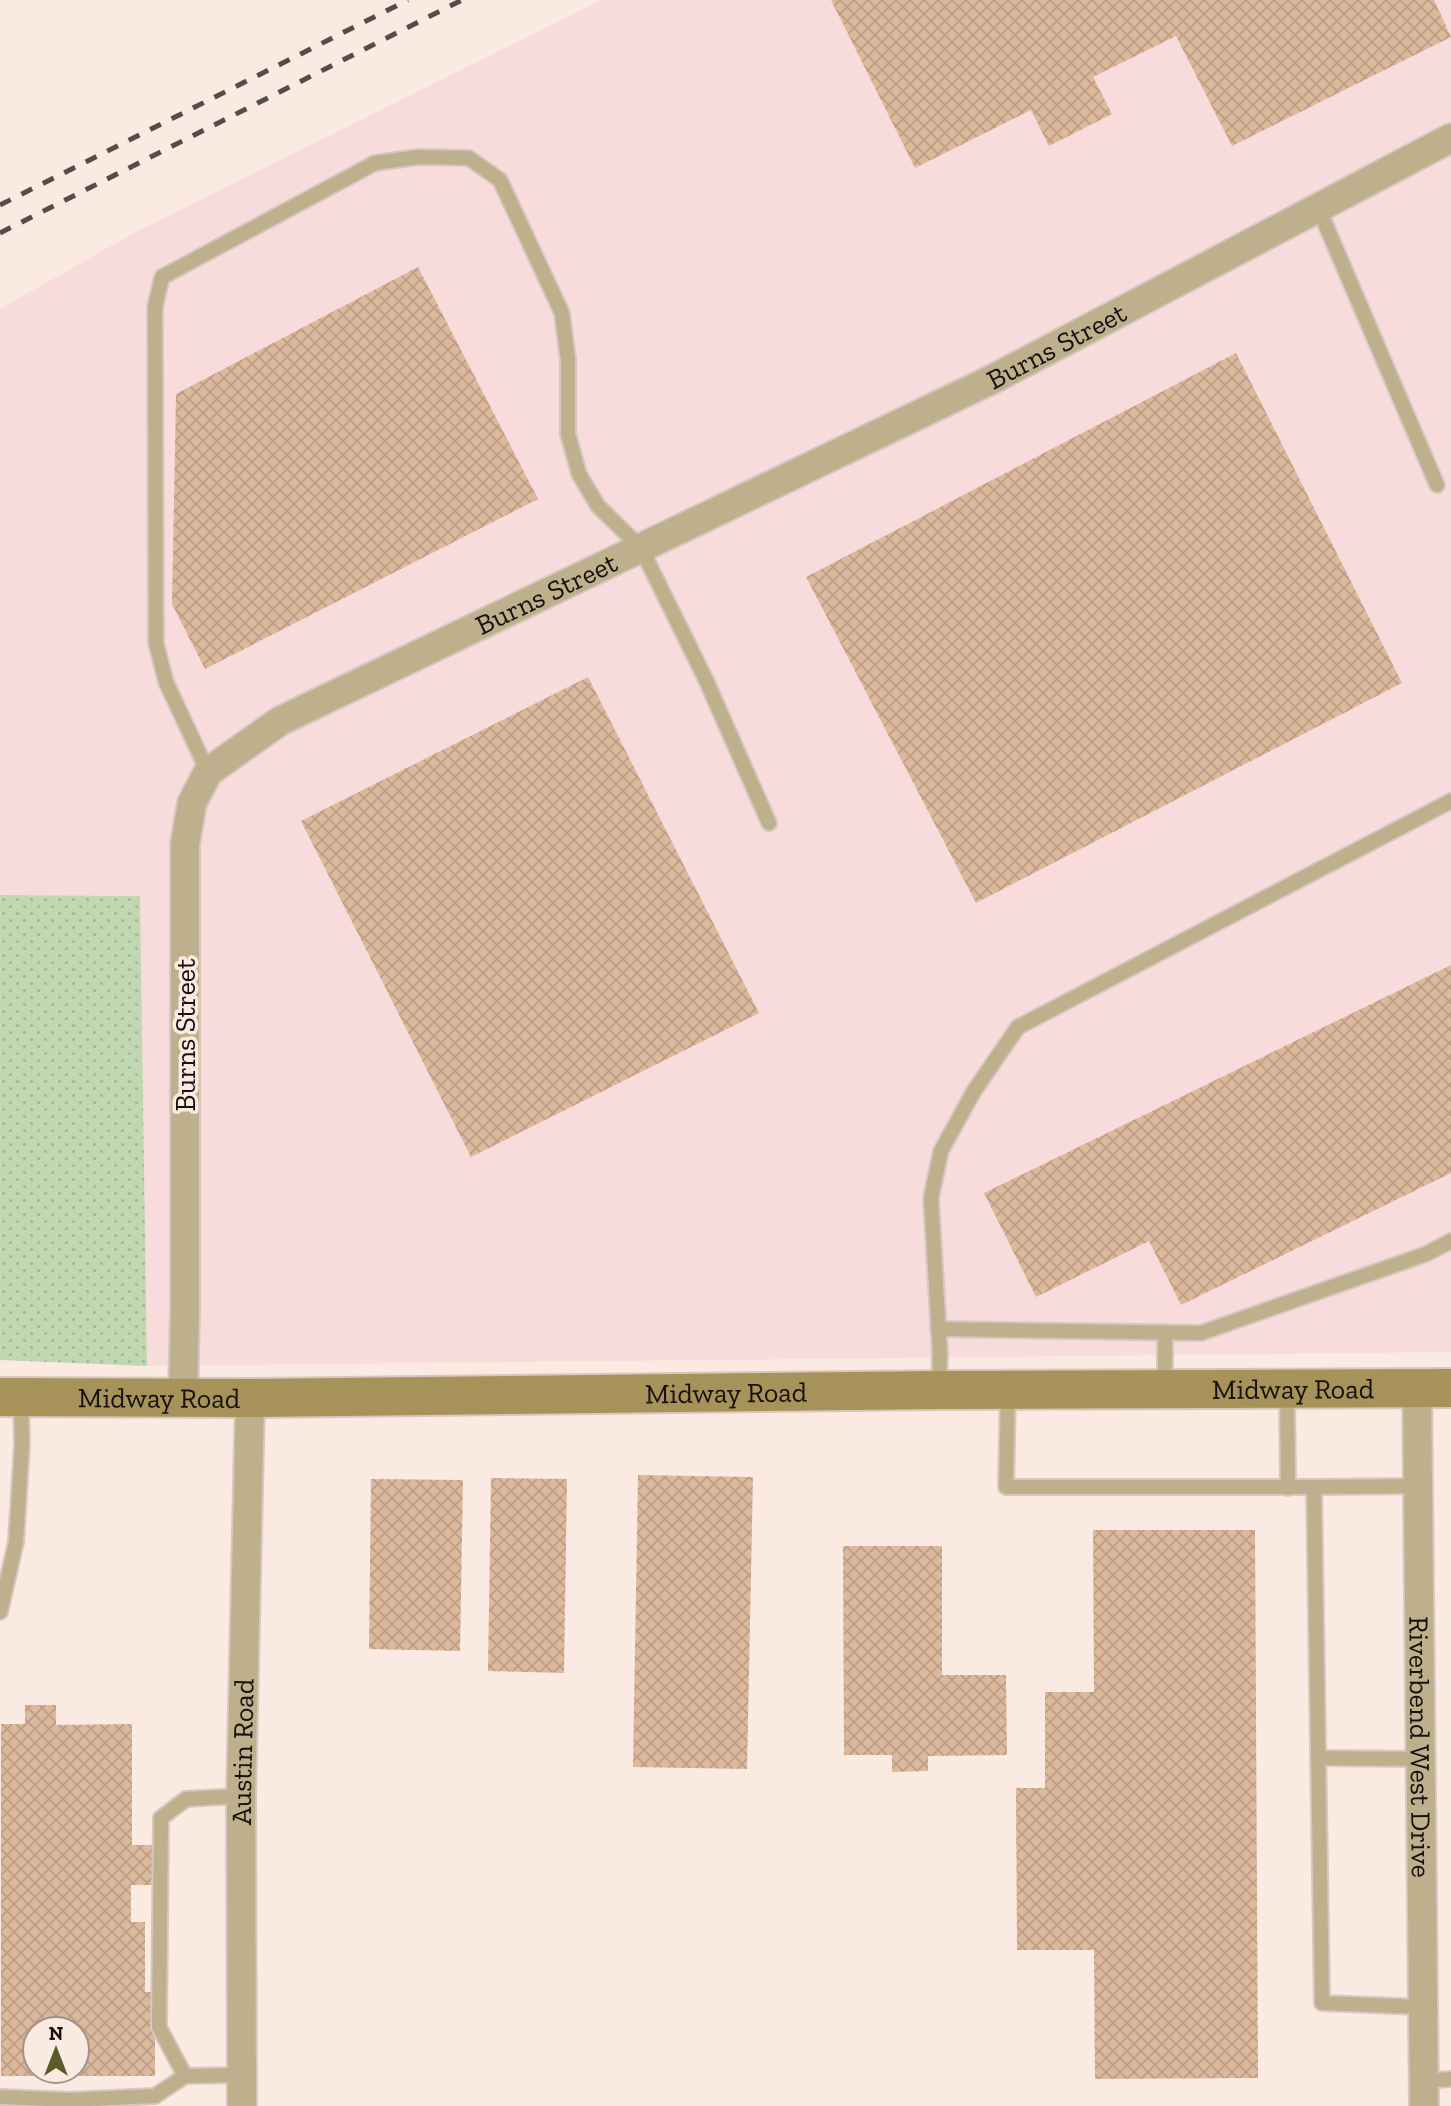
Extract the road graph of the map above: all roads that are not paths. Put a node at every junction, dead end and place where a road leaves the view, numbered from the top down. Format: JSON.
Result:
{"nodes":[{"id":1,"x":1451,"y":138,"type":"edge"},
{"id":2,"x":1318,"y":207,"type":"junction"},
{"id":3,"x":1437,"y":485,"type":"dead end"},
{"id":4,"x":641,"y":548,"type":"junction"},
{"id":5,"x":208,"y":772,"type":"junction"},
{"id":6,"x":1451,"y":801,"type":"edge"},
{"id":7,"x":769,"y":823,"type":"dead end"},
{"id":8,"x":1451,"y":1241,"type":"edge"},
{"id":9,"x":939,"y":1329,"type":"junction"},
{"id":10,"x":1165,"y":1333,"type":"junction"},
{"id":11,"x":1287,"y":1388,"type":"junction"},
{"id":12,"x":1434,"y":1388,"type":"edge"},
{"id":13,"x":1165,"y":1389,"type":"junction"},
{"id":14,"x":939,"y":1390,"type":"junction"},
{"id":15,"x":1008,"y":1390,"type":"junction"},
{"id":16,"x":183,"y":1397,"type":"junction"},
{"id":17,"x":10,"y":1398,"type":"edge"},
{"id":18,"x":250,"y":1398,"type":"junction"},
{"id":19,"x":1418,"y":1486,"type":"junction"},
{"id":20,"x":1314,"y":1487,"type":"junction"},
{"id":21,"x":1288,"y":1488,"type":"junction"},
{"id":22,"x":0,"y":1612,"type":"edge"},
{"id":23,"x":1318,"y":1758,"type":"junction"},
{"id":24,"x":1420,"y":1759,"type":"junction"},
{"id":25,"x":241,"y":1796,"type":"junction"},
{"id":26,"x":1422,"y":2007,"type":"junction"},
{"id":27,"x":241,"y":2075,"type":"junction"},
{"id":28,"x":185,"y":2076,"type":"junction"},
{"id":29,"x":1433,"y":2089,"type":"edge"},
{"id":30,"x":0,"y":2097,"type":"edge"},
{"id":31,"x":242,"y":2106,"type":"edge"}],
"edges":[{"from":1,"to":2,"type":"street","name":"Burns Street"},
{"from":2,"to":3,"type":"lane"},
{"from":2,"to":4,"type":"street","name":"Burns Street"},
{"from":4,"to":5,"type":"street","name":"Burns Street"},
{"from":4,"to":5,"type":"lane"},
{"from":4,"to":7,"type":"lane"},
{"from":5,"to":16,"type":"street","name":"Burns Street"},
{"from":6,"to":9,"type":"lane"},
{"from":8,"to":10,"type":"lane"},
{"from":9,"to":10,"type":"lane"},
{"from":9,"to":14,"type":"lane"},
{"from":10,"to":13,"type":"lane"},
{"from":11,"to":12,"type":"main road","name":"Midway Road"},
{"from":11,"to":13,"type":"main road","name":"Midway Road"},
{"from":11,"to":21,"type":"lane"},
{"from":12,"to":19,"type":"street","name":"Riverbend West Drive"},
{"from":13,"to":15,"type":"main road","name":"Midway Road"},
{"from":14,"to":15,"type":"main road","name":"Midway Road"},
{"from":14,"to":18,"type":"main road","name":"Midway Road"},
{"from":15,"to":21,"type":"lane"},
{"from":16,"to":17,"type":"main road","name":"Midway Road"},
{"from":16,"to":18,"type":"main road","name":"Midway Road"},
{"from":17,"to":22,"type":"lane"},
{"from":18,"to":25,"type":"street","name":"Austin Road"},
{"from":19,"to":20,"type":"lane"},
{"from":19,"to":24,"type":"street","name":"Riverbend West Drive"},
{"from":20,"to":21,"type":"lane"},
{"from":20,"to":23,"type":"lane"},
{"from":23,"to":24,"type":"lane"},
{"from":23,"to":26,"type":"lane"},
{"from":24,"to":26,"type":"street","name":"Riverbend West Drive"},
{"from":25,"to":27,"type":"street","name":"Austin Road"},
{"from":25,"to":28,"type":"lane"},
{"from":26,"to":29,"type":"street","name":"Riverbend West Drive"},
{"from":27,"to":28,"type":"lane"},
{"from":27,"to":31,"type":"street","name":"Austin Road"},
{"from":28,"to":30,"type":"lane"}]}
